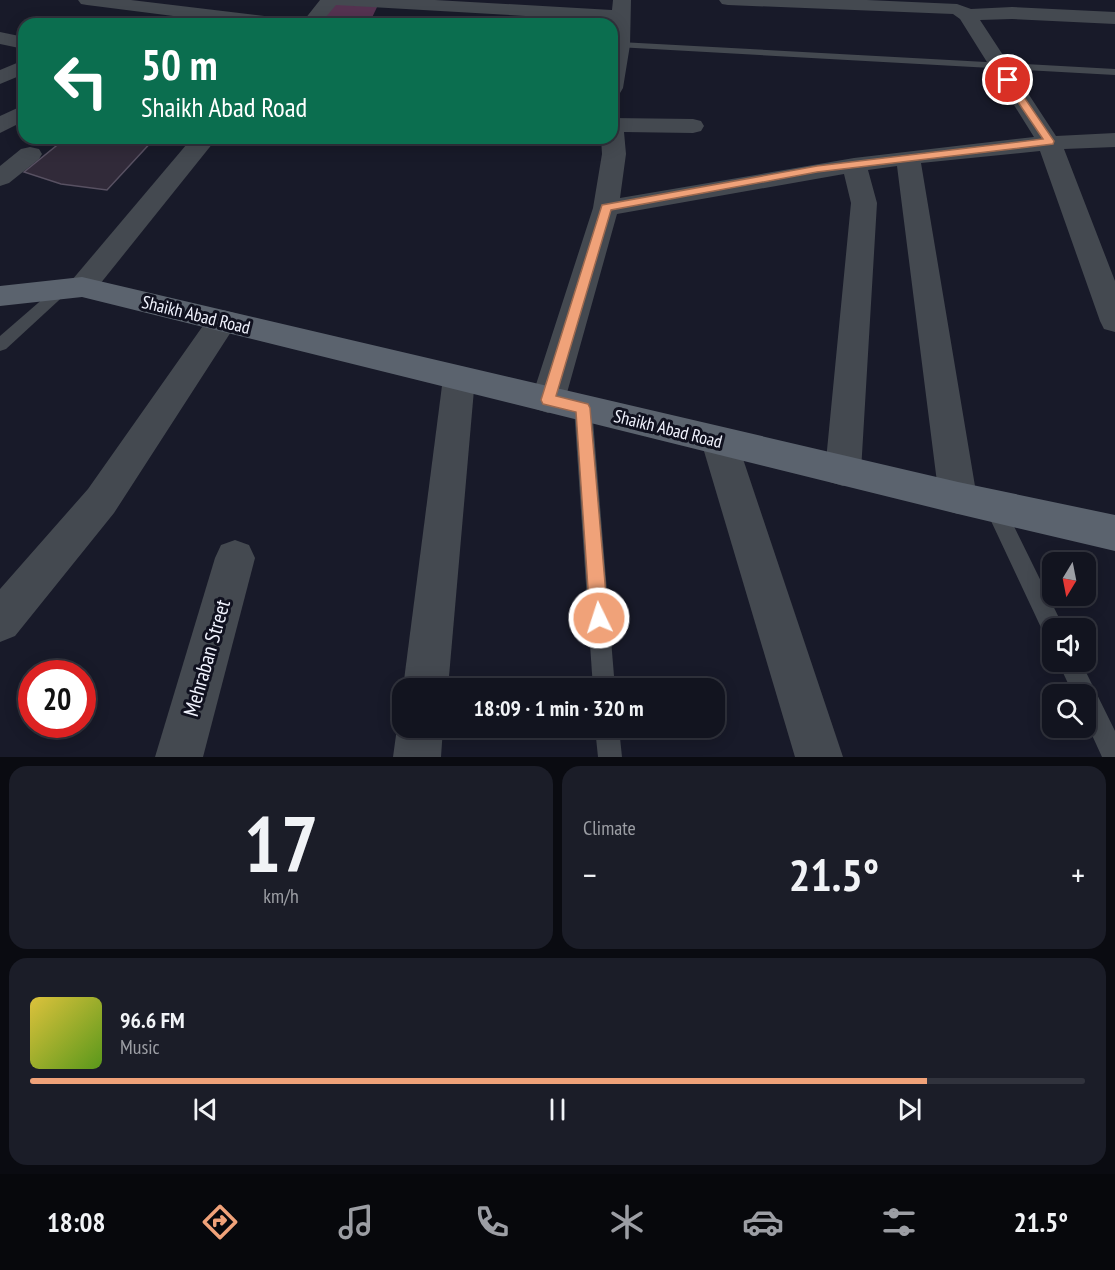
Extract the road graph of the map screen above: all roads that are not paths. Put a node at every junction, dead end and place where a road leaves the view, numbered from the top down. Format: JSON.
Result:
{"nodes":[{"id":1,"x":87,"y":0,"type":"edge"},
{"id":2,"x":330,"y":0,"type":"edge"},
{"id":3,"x":339,"y":0,"type":"edge"},
{"id":4,"x":728,"y":0,"type":"edge"},
{"id":5,"x":1092,"y":0,"type":"edge"},
{"id":6,"x":621,"y":8,"type":"edge"},
{"id":7,"x":967,"y":15,"type":"junction"},
{"id":8,"x":232,"y":18,"type":"edge"},
{"id":9,"x":315,"y":18,"type":"edge"},
{"id":10,"x":1111,"y":18,"type":"edge"},
{"id":11,"x":0,"y":38,"type":"edge"},
{"id":12,"x":18,"y":42,"type":"edge"},
{"id":13,"x":620,"y":45,"type":"junction"},
{"id":14,"x":618,"y":56,"type":"edge"},
{"id":15,"x":998,"y":65,"type":"junction"},
{"id":16,"x":18,"y":69,"type":"edge"},
{"id":17,"x":1115,"y":72,"type":"edge"},
{"id":18,"x":0,"y":78,"type":"edge"},
{"id":19,"x":18,"y":116,"type":"edge"},
{"id":20,"x":0,"y":126,"type":"edge"},
{"id":21,"x":693,"y":126,"type":"dead end"},
{"id":22,"x":618,"y":127,"type":"edge"},
{"id":23,"x":1115,"y":140,"type":"edge"},
{"id":24,"x":1050,"y":141,"type":"junction"},
{"id":25,"x":200,"y":144,"type":"edge"},
{"id":26,"x":613,"y":144,"type":"edge"},
{"id":27,"x":30,"y":154,"type":"dead end"},
{"id":28,"x":908,"y":158,"type":"junction"},
{"id":29,"x":854,"y":165,"type":"junction"},
{"id":30,"x":0,"y":178,"type":"edge"},
{"id":31,"x":606,"y":208,"type":"junction"},
{"id":32,"x":73,"y":287,"type":"junction"},
{"id":33,"x":0,"y":296,"type":"edge"},
{"id":34,"x":223,"y":321,"type":"junction"},
{"id":35,"x":1115,"y":321,"type":"edge"},
{"id":36,"x":0,"y":345,"type":"edge"},
{"id":37,"x":459,"y":378,"type":"junction"},
{"id":38,"x":548,"y":400,"type":"junction"},
{"id":39,"x":583,"y":408,"type":"junction"},
{"id":40,"x":719,"y":441,"type":"junction"},
{"id":41,"x":843,"y":471,"type":"junction"},
{"id":42,"x":958,"y":498,"type":"junction"},
{"id":43,"x":994,"y":506,"type":"junction"},
{"id":44,"x":1115,"y":533,"type":"edge"},
{"id":45,"x":235,"y":558,"type":"dead end"},
{"id":46,"x":1048,"y":618,"type":"edge"},
{"id":47,"x":0,"y":621,"type":"edge"},
{"id":48,"x":426,"y":678,"type":"edge"},
{"id":49,"x":603,"y":678,"type":"edge"},
{"id":50,"x":1096,"y":718,"type":"edge"},
{"id":51,"x":419,"y":738,"type":"edge"},
{"id":52,"x":609,"y":738,"type":"edge"},
{"id":53,"x":179,"y":757,"type":"edge"},
{"id":54,"x":417,"y":757,"type":"edge"},
{"id":55,"x":610,"y":757,"type":"edge"},
{"id":56,"x":819,"y":757,"type":"edge"},
{"id":57,"x":1115,"y":757,"type":"edge"}],
"edges":[{"from":1,"to":8,"type":"street"},
{"from":2,"to":9,"type":"street"},
{"from":3,"to":6,"type":"street"},
{"from":4,"to":7,"type":"street"},
{"from":5,"to":10,"type":"street"},
{"from":6,"to":13,"type":"street"},
{"from":7,"to":10,"type":"street"},
{"from":7,"to":15,"type":"street"},
{"from":11,"to":12,"type":"street"},
{"from":13,"to":14,"type":"street"},
{"from":13,"to":15,"type":"lane"},
{"from":15,"to":17,"type":"lane"},
{"from":15,"to":24,"type":"street"},
{"from":16,"to":18,"type":"street"},
{"from":19,"to":20,"type":"street"},
{"from":21,"to":22,"type":"street"},
{"from":23,"to":24,"type":"street"},
{"from":24,"to":28,"type":"street"},
{"from":24,"to":35,"type":"street"},
{"from":25,"to":32,"type":"street"},
{"from":26,"to":31,"type":"street"},
{"from":27,"to":30,"type":"street"},
{"from":28,"to":29,"type":"street"},
{"from":28,"to":42,"type":"street"},
{"from":29,"to":31,"type":"street"},
{"from":29,"to":41,"type":"street"},
{"from":31,"to":38,"type":"street"},
{"from":32,"to":33,"type":"main road"},
{"from":32,"to":34,"type":"main road","name":"Shaikh Abad Road"},
{"from":32,"to":36,"type":"lane"},
{"from":34,"to":37,"type":"main road","name":"Shaikh Abad Road"},
{"from":34,"to":47,"type":"street"},
{"from":37,"to":38,"type":"main road","name":"Shaikh Abad Road"},
{"from":37,"to":48,"type":"street"},
{"from":38,"to":39,"type":"main road","name":"Shaikh Abad Road"},
{"from":39,"to":40,"type":"main road","name":"Shaikh Abad Road"},
{"from":39,"to":49,"type":"lane"},
{"from":40,"to":41,"type":"main road","name":"Shaikh Abad Road"},
{"from":40,"to":56,"type":"street"},
{"from":41,"to":42,"type":"main road","name":"Shaikh Abad Road"},
{"from":42,"to":43,"type":"main road","name":"Shaikh Abad Road"},
{"from":43,"to":44,"type":"main road","name":"Shaikh Abad Road"},
{"from":43,"to":46,"type":"lane"},
{"from":45,"to":53,"type":"street","name":"Mehraban Street"},
{"from":50,"to":57,"type":"lane"},
{"from":51,"to":54,"type":"street"},
{"from":52,"to":55,"type":"lane"}]}
